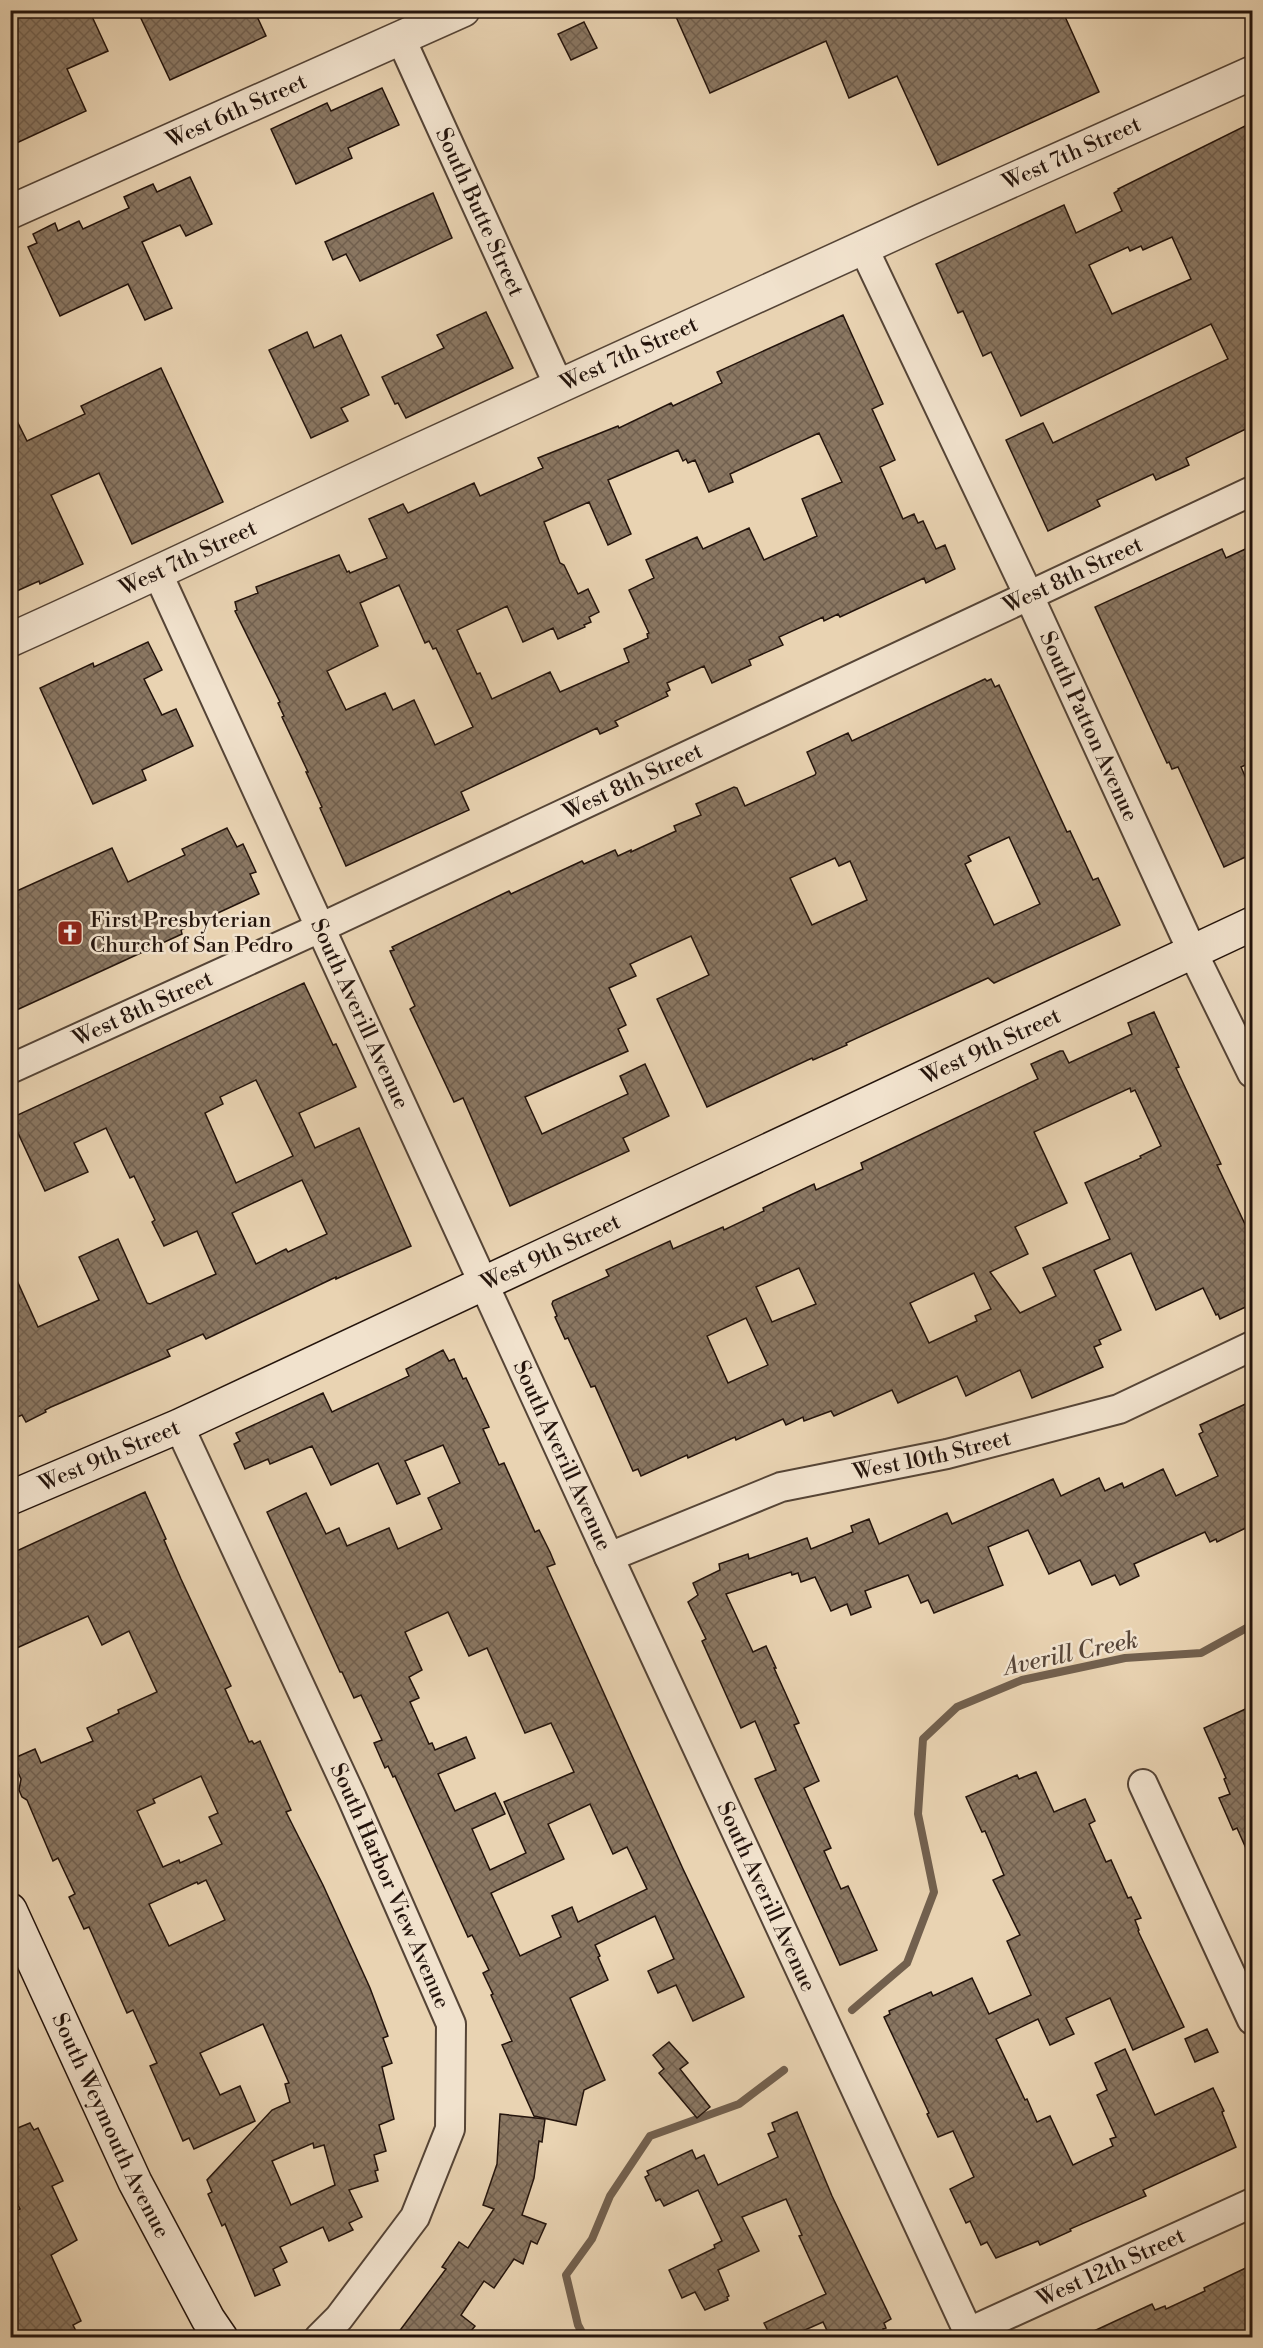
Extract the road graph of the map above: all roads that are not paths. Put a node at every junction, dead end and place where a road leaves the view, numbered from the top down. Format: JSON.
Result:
{"nodes":[{"id":1,"x":463,"y":10,"type":"edge"},
{"id":2,"x":401,"y":39,"type":"junction"},
{"id":3,"x":1252,"y":73,"type":"edge"},
{"id":4,"x":10,"y":212,"type":"edge"},
{"id":5,"x":863,"y":247,"type":"junction"},
{"id":6,"x":559,"y":386,"type":"junction"},
{"id":7,"x":1252,"y":491,"type":"edge"},
{"id":8,"x":158,"y":574,"type":"junction"},
{"id":9,"x":1029,"y":596,"type":"junction"},
{"id":10,"x":10,"y":640,"type":"edge"},
{"id":11,"x":1252,"y":924,"type":"edge"},
{"id":12,"x":322,"y":927,"type":"junction"},
{"id":13,"x":1192,"y":952,"type":"junction"},
{"id":14,"x":10,"y":1069,"type":"edge"},
{"id":15,"x":1252,"y":1073,"type":"edge"},
{"id":16,"x":484,"y":1282,"type":"junction"},
{"id":17,"x":1252,"y":1346,"type":"edge"},
{"id":18,"x":179,"y":1426,"type":"junction"},
{"id":19,"x":10,"y":1498,"type":"edge"},
{"id":20,"x":609,"y":1557,"type":"junction"},
{"id":21,"x":1143,"y":1784,"type":"dead end"},
{"id":22,"x":13,"y":1923,"type":"edge"},
{"id":23,"x":1252,"y":2020,"type":"edge"},
{"id":24,"x":1252,"y":2203,"type":"edge"},
{"id":25,"x":970,"y":2335,"type":"edge"},
{"id":26,"x":221,"y":2337,"type":"edge"},
{"id":27,"x":320,"y":2337,"type":"edge"}],
"edges":[{"from":1,"to":2,"type":"street","name":"West 6th Street"},
{"from":2,"to":4,"type":"street","name":"West 6th Street"},
{"from":2,"to":6,"type":"street","name":"South Butte Street"},
{"from":3,"to":5,"type":"street","name":"West 7th Street"},
{"from":5,"to":6,"type":"street","name":"West 7th Street"},
{"from":5,"to":9,"type":"street","name":"South Patton Avenue"},
{"from":6,"to":8,"type":"street","name":"West 7th Street"},
{"from":7,"to":9,"type":"street","name":"West 8th Street"},
{"from":8,"to":10,"type":"street","name":"West 7th Street"},
{"from":8,"to":12,"type":"street","name":"South Averill Avenue"},
{"from":9,"to":12,"type":"street","name":"West 8th Street"},
{"from":9,"to":13,"type":"street","name":"South Patton Avenue"},
{"from":11,"to":13,"type":"street","name":"West 9th Street"},
{"from":12,"to":14,"type":"street","name":"West 8th Street"},
{"from":12,"to":16,"type":"street","name":"South Averill Avenue"},
{"from":13,"to":15,"type":"street","name":"South Patton Avenue"},
{"from":13,"to":16,"type":"street","name":"West 9th Street"},
{"from":16,"to":18,"type":"street","name":"West 9th Street"},
{"from":16,"to":20,"type":"street","name":"South Averill Avenue"},
{"from":17,"to":20,"type":"street","name":"West 10th Street"},
{"from":18,"to":19,"type":"street","name":"West 9th Street"},
{"from":18,"to":27,"type":"street","name":"South Harbor View Avenue"},
{"from":20,"to":25,"type":"street","name":"South Averill Avenue"},
{"from":21,"to":23,"type":"street"},
{"from":22,"to":26,"type":"street","name":"South Weymouth Avenue"},
{"from":24,"to":25,"type":"street","name":"West 12th Street"}]}
